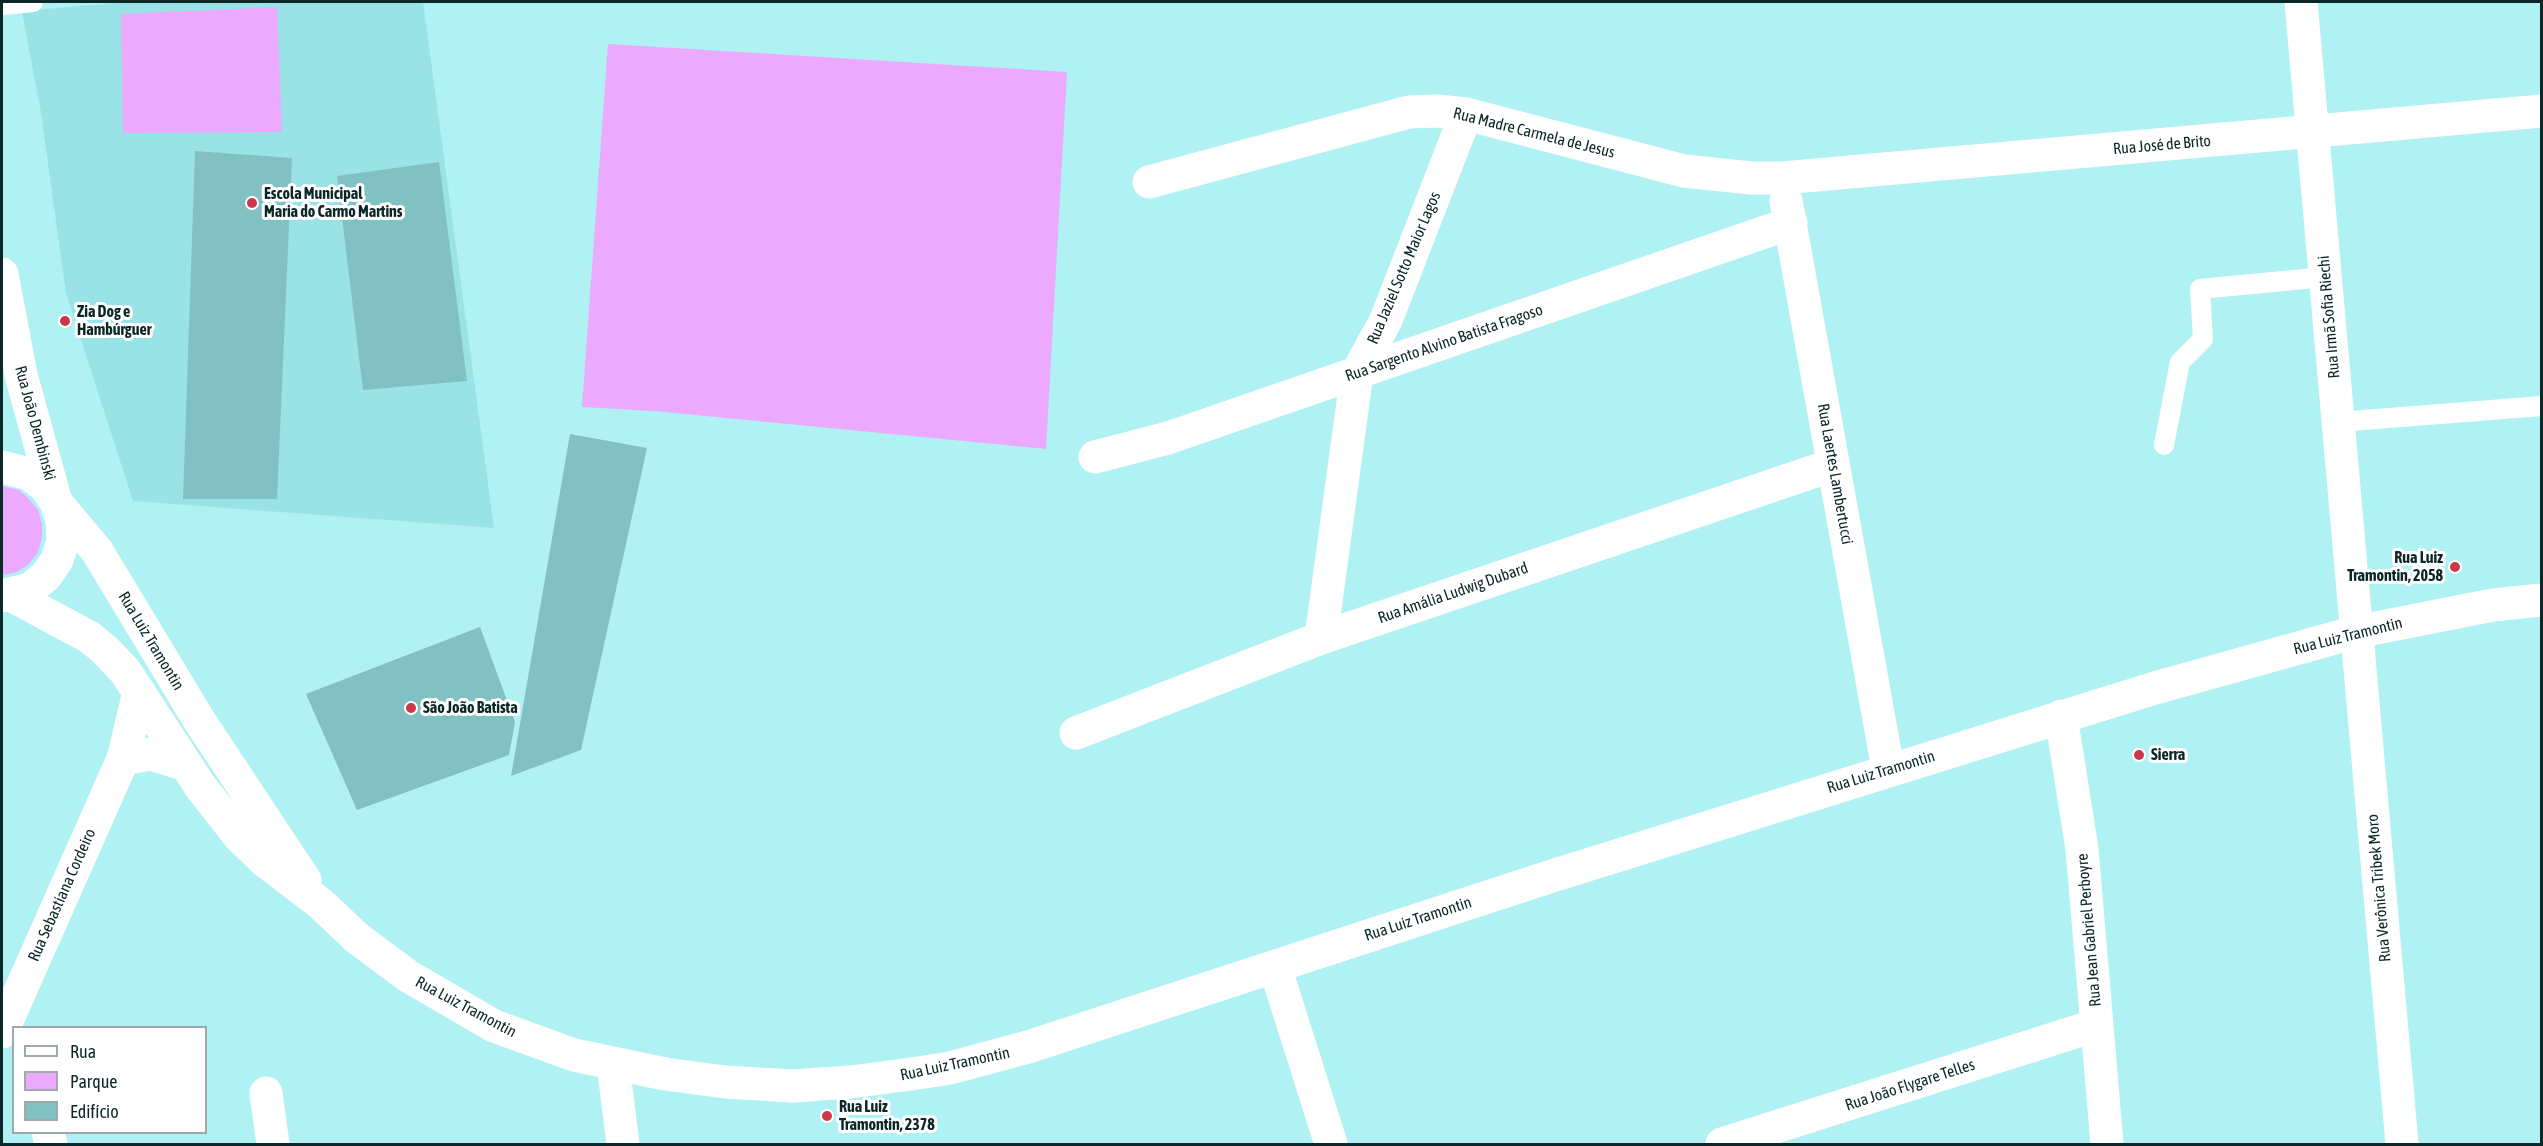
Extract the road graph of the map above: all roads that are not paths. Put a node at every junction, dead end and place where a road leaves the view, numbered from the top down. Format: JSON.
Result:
{"nodes":[{"id":1,"x":33,"y":2,"type":"edge"},
{"id":2,"x":2301,"y":2,"type":"edge"},
{"id":3,"x":2,"y":5,"type":"edge"},
{"id":4,"x":2541,"y":111,"type":"edge"},
{"id":5,"x":1466,"y":114,"type":"junction"},
{"id":6,"x":2313,"y":132,"type":"junction"},
{"id":7,"x":1782,"y":178,"type":"junction"},
{"id":8,"x":1149,"y":182,"type":"dead end"},
{"id":9,"x":1791,"y":223,"type":"junction"},
{"id":10,"x":2,"y":274,"type":"edge"},
{"id":11,"x":2325,"y":277,"type":"junction"},
{"id":12,"x":1357,"y":373,"type":"junction"},
{"id":13,"x":2541,"y":406,"type":"edge"},
{"id":14,"x":2338,"y":422,"type":"junction"},
{"id":15,"x":2164,"y":445,"type":"dead end"},
{"id":16,"x":1095,"y":457,"type":"dead end"},
{"id":17,"x":1833,"y":465,"type":"junction"},
{"id":18,"x":2,"y":468,"type":"edge"},
{"id":19,"x":56,"y":502,"type":"junction"},
{"id":20,"x":6,"y":595,"type":"edge"},
{"id":21,"x":2541,"y":600,"type":"edge"},
{"id":22,"x":2356,"y":632,"type":"junction"},
{"id":23,"x":1321,"y":638,"type":"junction"},
{"id":24,"x":139,"y":692,"type":"junction"},
{"id":25,"x":2061,"y":716,"type":"junction"},
{"id":26,"x":1076,"y":733,"type":"dead end"},
{"id":27,"x":123,"y":759,"type":"junction"},
{"id":28,"x":186,"y":765,"type":"junction"},
{"id":29,"x":1888,"y":769,"type":"junction"},
{"id":30,"x":321,"y":904,"type":"junction"},
{"id":31,"x":1275,"y":967,"type":"junction"},
{"id":32,"x":2097,"y":1025,"type":"junction"},
{"id":33,"x":2,"y":1032,"type":"edge"},
{"id":34,"x":2,"y":1042,"type":"edge"},
{"id":35,"x":12,"y":1055,"type":"edge"},
{"id":36,"x":614,"y":1064,"type":"junction"},
{"id":37,"x":266,"y":1093,"type":"dead end"},
{"id":38,"x":273,"y":1144,"type":"edge"},
{"id":39,"x":623,"y":1144,"type":"edge"},
{"id":40,"x":1331,"y":1144,"type":"edge"},
{"id":41,"x":1722,"y":1144,"type":"edge"},
{"id":42,"x":2107,"y":1144,"type":"edge"},
{"id":43,"x":2402,"y":1144,"type":"edge"}],
"edges":[{"from":1,"to":3,"type":"lane"},
{"from":2,"to":6,"type":"street","name":"Rua Irmã Sofia Riechi"},
{"from":4,"to":6,"type":"street","name":"Rua José de Brito"},
{"from":5,"to":7,"type":"street","name":"Rua Madre Carmela de Jesus"},
{"from":5,"to":8,"type":"street","name":"Rua Madre Carmela de Jesus"},
{"from":5,"to":12,"type":"street","name":"Rua Jaziel Sotto Maior Lagos"},
{"from":6,"to":7,"type":"street","name":"Rua José de Brito"},
{"from":6,"to":11,"type":"street","name":"Rua Irmã Sofia Riechi"},
{"from":7,"to":9,"type":"street","name":"Rua Laertes Lambertucci"},
{"from":9,"to":12,"type":"street","name":"Rua Sargento Alvino Batista Fragoso"},
{"from":9,"to":17,"type":"street","name":"Rua Laertes Lambertucci"},
{"from":10,"to":19,"type":"street","name":"Rua João Dembinski"},
{"from":11,"to":14,"type":"street","name":"Rua Irmã Sofia Riechi"},
{"from":11,"to":15,"type":"lane"},
{"from":12,"to":16,"type":"street","name":"Rua Sargento Alvino Batista Fragoso"},
{"from":12,"to":23,"type":"street","name":"Rua Jaziel Sotto Maior Lagos"},
{"from":13,"to":14,"type":"lane"},
{"from":14,"to":22,"type":"street","name":"Rua Irmã Sofia Riechi"},
{"from":17,"to":23,"type":"street","name":"Rua Amália Ludwig Dubard"},
{"from":17,"to":29,"type":"street","name":"Rua Laertes Lambertucci"},
{"from":18,"to":19,"type":"street","name":"Rua Luiz Tramontin"},
{"from":19,"to":20,"type":"street","name":"Rua João Dembinski"},
{"from":19,"to":30,"type":"street","name":"Rua Luiz Tramontin"},
{"from":20,"to":24,"type":"street","name":"Rua Luiz Tramontin"},
{"from":21,"to":22,"type":"street","name":"Rua Luiz Tramontin"},
{"from":22,"to":25,"type":"street","name":"Rua Luiz Tramontin"},
{"from":22,"to":43,"type":"street","name":"Rua Verônica Tribek Moro"},
{"from":23,"to":26,"type":"street","name":"Rua Amália Ludwig Dubard"},
{"from":24,"to":27,"type":"street","name":"Rua Sebastiana Cordeiro"},
{"from":24,"to":28,"type":"street","name":"Rua Luiz Tramontin"},
{"from":25,"to":29,"type":"street","name":"Rua Luiz Tramontin"},
{"from":25,"to":32,"type":"street","name":"Rua Jean Gabriel Perboyre"},
{"from":27,"to":28,"type":"street"},
{"from":27,"to":33,"type":"street","name":"Rua Sebastiana Cordeiro"},
{"from":28,"to":30,"type":"street","name":"Rua Luiz Tramontin"},
{"from":29,"to":31,"type":"street","name":"Rua Luiz Tramontin"},
{"from":30,"to":36,"type":"street","name":"Rua Luiz Tramontin"},
{"from":31,"to":36,"type":"street","name":"Rua Luiz Tramontin"},
{"from":31,"to":40,"type":"street"},
{"from":32,"to":41,"type":"street","name":"Rua João Flygare Telles"},
{"from":32,"to":42,"type":"street","name":"Rua Jean Gabriel Perboyre"},
{"from":34,"to":35,"type":"street"},
{"from":36,"to":39,"type":"street"},
{"from":37,"to":38,"type":"street"}]}
